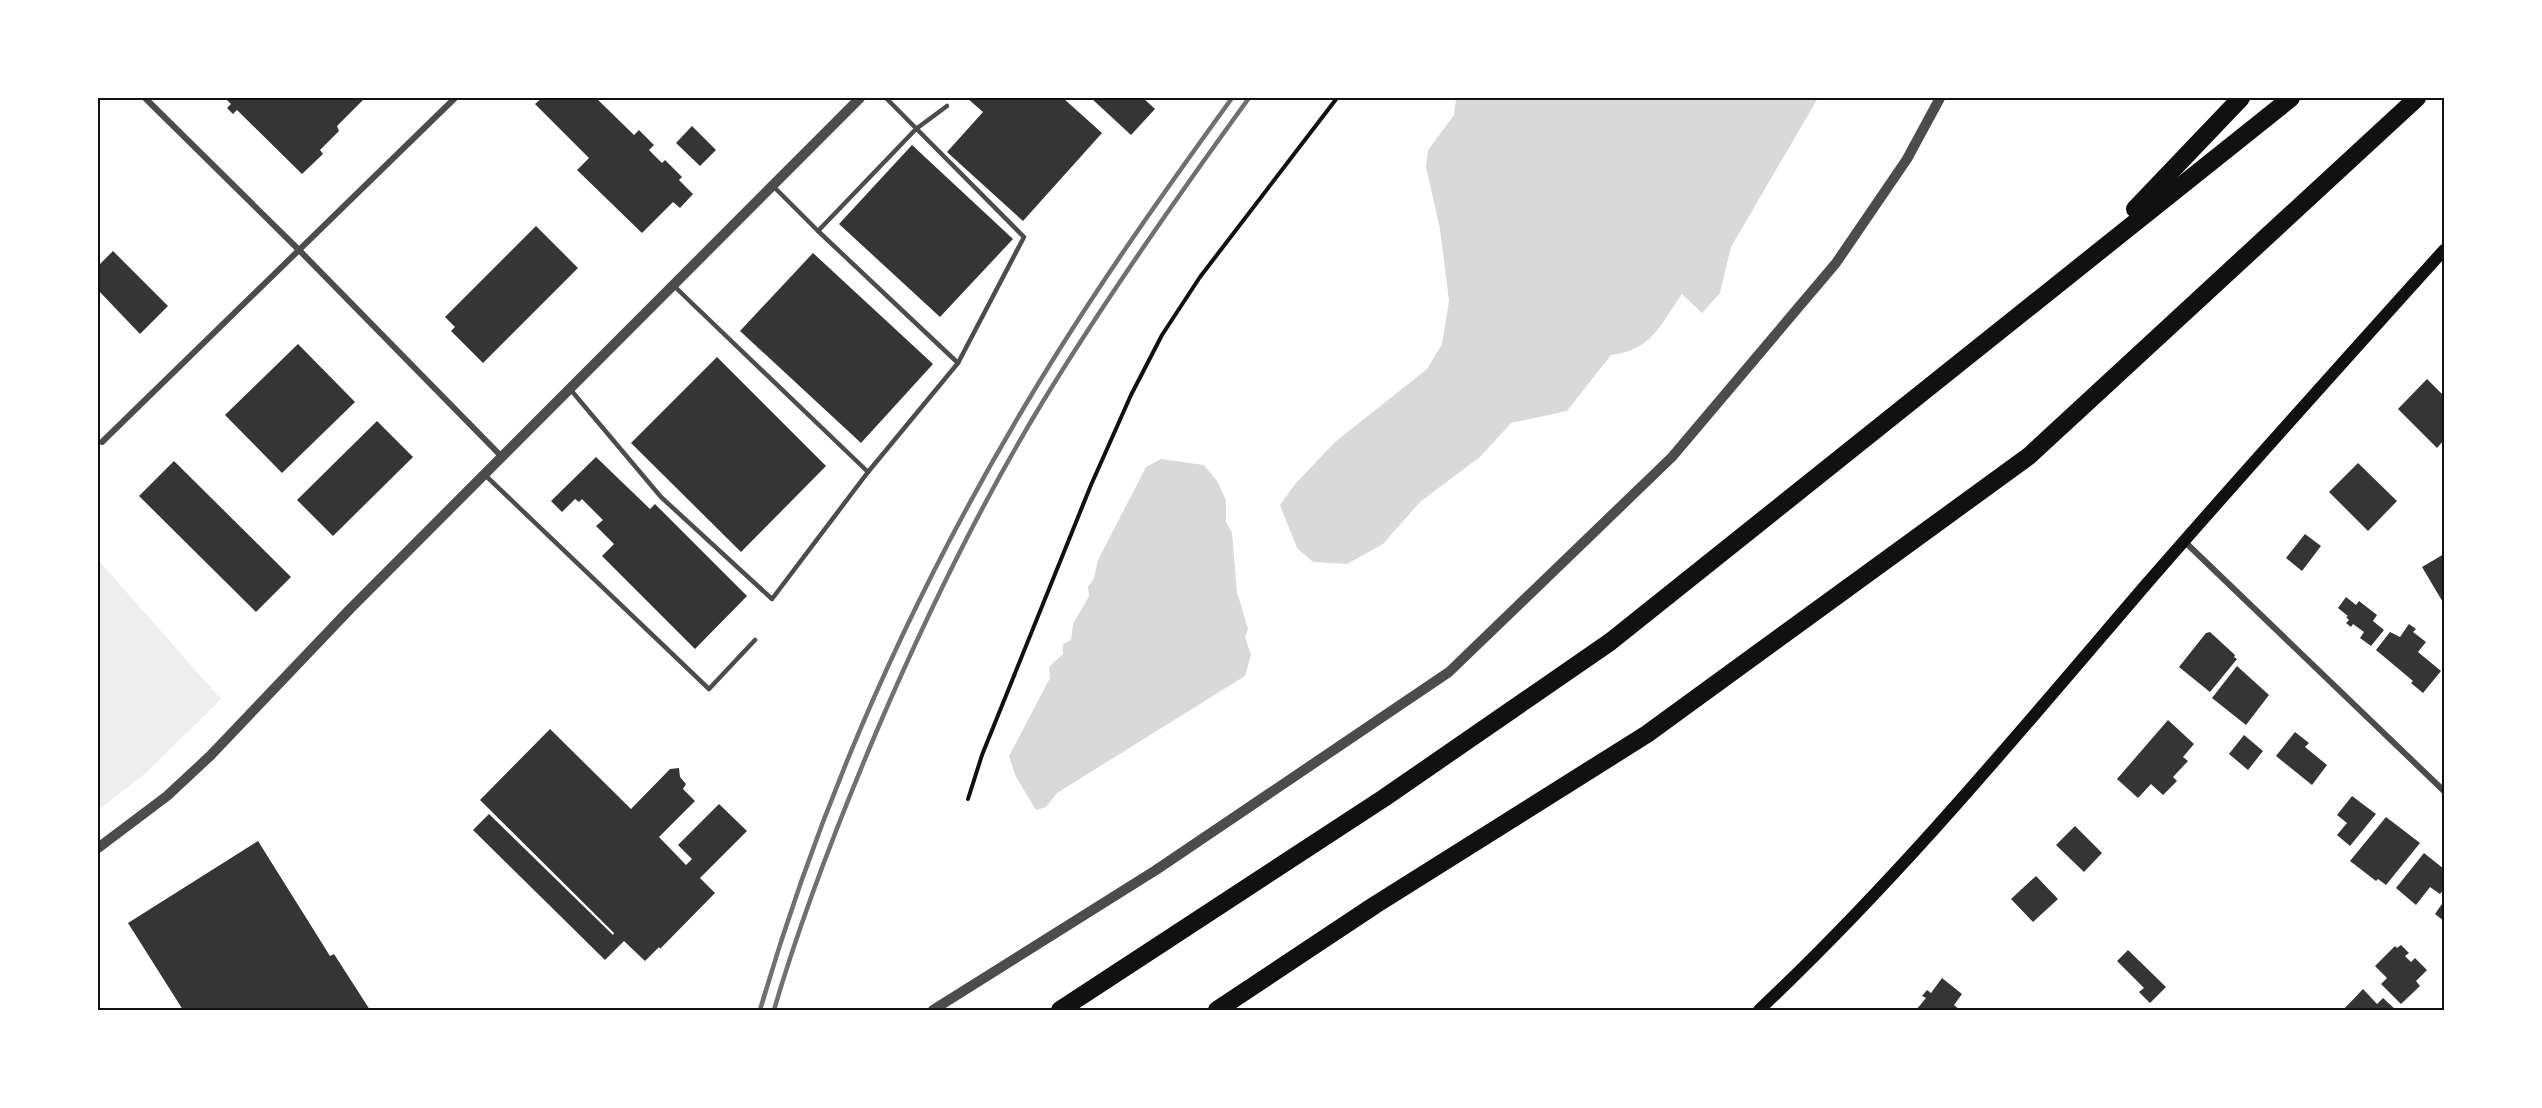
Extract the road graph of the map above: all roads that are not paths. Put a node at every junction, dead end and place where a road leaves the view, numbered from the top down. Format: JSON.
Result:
{"nodes":[{"id":1,"x":145,"y":98,"type":"edge"},
{"id":2,"x":455,"y":98,"type":"edge"},
{"id":3,"x":860,"y":98,"type":"edge"},
{"id":4,"x":886,"y":98,"type":"edge"},
{"id":5,"x":1940,"y":98,"type":"edge"},
{"id":6,"x":2241,"y":98,"type":"edge"},
{"id":7,"x":2291,"y":98,"type":"edge"},
{"id":8,"x":2417,"y":98,"type":"edge"},
{"id":9,"x":947,"y":106,"type":"dead end"},
{"id":10,"x":916,"y":129,"type":"junction"},
{"id":11,"x":772,"y":185,"type":"junction"},
{"id":12,"x":818,"y":231,"type":"junction"},
{"id":13,"x":2445,"y":250,"type":"edge"},
{"id":14,"x":300,"y":251,"type":"junction"},
{"id":15,"x":673,"y":285,"type":"junction"},
{"id":16,"x":1967,"y":358,"type":"junction"},
{"id":17,"x":958,"y":363,"type":"junction"},
{"id":18,"x":570,"y":389,"type":"junction"},
{"id":19,"x":102,"y":442,"type":"dead end"},
{"id":20,"x":502,"y":457,"type":"junction"},
{"id":21,"x":868,"y":471,"type":"junction"},
{"id":22,"x":484,"y":474,"type":"junction"},
{"id":23,"x":2184,"y":541,"type":"junction"},
{"id":24,"x":755,"y":640,"type":"dead end"},
{"id":25,"x":2445,"y":791,"type":"edge"},
{"id":26,"x":98,"y":848,"type":"edge"},
{"id":27,"x":933,"y":1011,"type":"edge"},
{"id":28,"x":1060,"y":1011,"type":"edge"},
{"id":29,"x":1217,"y":1011,"type":"edge"},
{"id":30,"x":1759,"y":1011,"type":"edge"}],
"edges":[{"from":1,"to":14,"type":"street"},
{"from":2,"to":14,"type":"street"},
{"from":3,"to":11,"type":"street"},
{"from":4,"to":10,"type":"lane"},
{"from":5,"to":27,"type":"street"},
{"from":6,"to":16,"type":"highway"},
{"from":7,"to":16,"type":"highway"},
{"from":8,"to":29,"type":"highway"},
{"from":9,"to":10,"type":"lane"},
{"from":10,"to":12,"type":"lane"},
{"from":10,"to":17,"type":"lane"},
{"from":11,"to":12,"type":"lane"},
{"from":11,"to":15,"type":"street"},
{"from":12,"to":17,"type":"lane"},
{"from":13,"to":23,"type":"main road"},
{"from":14,"to":19,"type":"street"},
{"from":14,"to":20,"type":"street"},
{"from":15,"to":18,"type":"street"},
{"from":15,"to":21,"type":"lane"},
{"from":16,"to":28,"type":"highway"},
{"from":17,"to":21,"type":"lane"},
{"from":18,"to":20,"type":"street"},
{"from":18,"to":21,"type":"lane"},
{"from":20,"to":22,"type":"street"},
{"from":22,"to":24,"type":"lane"},
{"from":22,"to":26,"type":"street"},
{"from":23,"to":25,"type":"street"},
{"from":23,"to":30,"type":"main road"}]}
